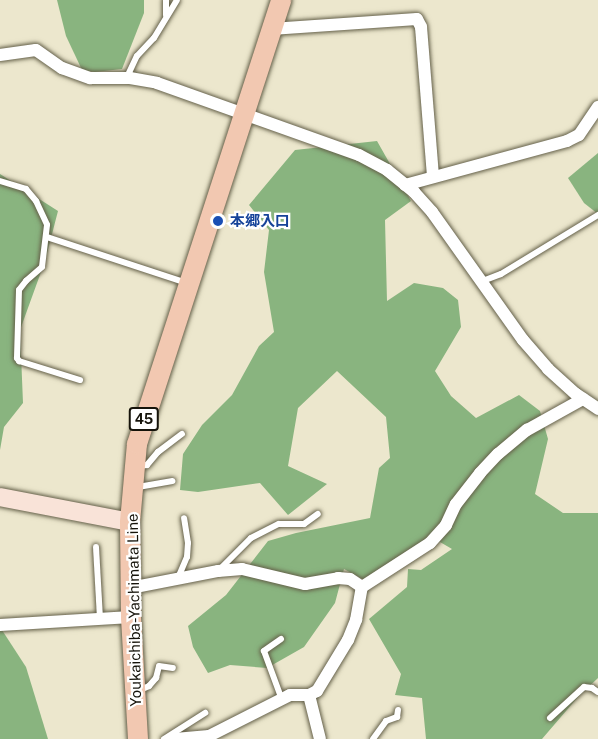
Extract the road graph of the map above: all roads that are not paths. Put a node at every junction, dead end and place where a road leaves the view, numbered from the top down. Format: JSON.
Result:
{"nodes":[{"id":1,"x":165,"y":0,"type":"edge"},
{"id":2,"x":177,"y":0,"type":"edge"},
{"id":3,"x":281,"y":0,"type":"edge"},
{"id":4,"x":166,"y":15,"type":"junction"},
{"id":5,"x":271,"y":29,"type":"junction"},
{"id":6,"x":0,"y":56,"type":"edge"},
{"id":7,"x":126,"y":78,"type":"junction"},
{"id":8,"x":598,"y":107,"type":"edge"},
{"id":9,"x":244,"y":115,"type":"junction"},
{"id":10,"x":434,"y":177,"type":"junction"},
{"id":11,"x":0,"y":181,"type":"edge"},
{"id":12,"x":405,"y":185,"type":"junction"},
{"id":13,"x":598,"y":215,"type":"edge"},
{"id":14,"x":47,"y":237,"type":"junction"},
{"id":15,"x":480,"y":282,"type":"junction"},
{"id":16,"x":188,"y":283,"type":"junction"},
{"id":17,"x":80,"y":380,"type":"dead end"},
{"id":18,"x":583,"y":399,"type":"junction"},
{"id":19,"x":598,"y":409,"type":"edge"},
{"id":20,"x":182,"y":434,"type":"dead end"},
{"id":21,"x":135,"y":466,"type":"junction"},
{"id":22,"x":172,"y":481,"type":"dead end"},
{"id":23,"x":133,"y":488,"type":"junction"},
{"id":24,"x":0,"y":497,"type":"edge"},
{"id":25,"x":318,"y":514,"type":"dead end"},
{"id":26,"x":184,"y":518,"type":"dead end"},
{"id":27,"x":130,"y":522,"type":"junction"},
{"id":28,"x":96,"y":547,"type":"dead end"},
{"id":29,"x":218,"y":571,"type":"junction"},
{"id":30,"x":177,"y":580,"type":"junction"},
{"id":31,"x":362,"y":587,"type":"junction"},
{"id":32,"x":130,"y":588,"type":"junction"},
{"id":33,"x":131,"y":617,"type":"junction"},
{"id":34,"x":100,"y":618,"type":"junction"},
{"id":35,"x":0,"y":625,"type":"edge"},
{"id":36,"x":281,"y":639,"type":"dead end"},
{"id":37,"x":173,"y":668,"type":"dead end"},
{"id":38,"x":135,"y":691,"type":"junction"},
{"id":39,"x":598,"y":692,"type":"edge"},
{"id":40,"x":309,"y":695,"type":"junction"},
{"id":41,"x":282,"y":700,"type":"junction"},
{"id":42,"x":398,"y":710,"type":"dead end"},
{"id":43,"x":205,"y":713,"type":"dead end"},
{"id":44,"x":550,"y":718,"type":"dead end"},
{"id":45,"x":138,"y":739,"type":"edge"},
{"id":46,"x":164,"y":739,"type":"edge"},
{"id":47,"x":175,"y":739,"type":"edge"},
{"id":48,"x":320,"y":739,"type":"edge"},
{"id":49,"x":373,"y":739,"type":"edge"}],
"edges":[{"from":1,"to":4,"type":"lane"},
{"from":2,"to":4,"type":"lane"},
{"from":3,"to":5,"type":"main road","name":"Youkaichiba-Yachimata Line","number":"45"},
{"from":4,"to":7,"type":"lane"},
{"from":5,"to":9,"type":"main road","name":"Youkaichiba-Yachimata Line","number":"45"},
{"from":5,"to":10,"type":"street"},
{"from":6,"to":7,"type":"street"},
{"from":7,"to":9,"type":"street"},
{"from":8,"to":10,"type":"street"},
{"from":9,"to":12,"type":"street"},
{"from":9,"to":16,"type":"main road","name":"Youkaichiba-Yachimata Line","number":"45"},
{"from":10,"to":12,"type":"street"},
{"from":11,"to":14,"type":"lane"},
{"from":12,"to":15,"type":"street"},
{"from":13,"to":15,"type":"lane"},
{"from":14,"to":16,"type":"lane"},
{"from":14,"to":17,"type":"lane"},
{"from":15,"to":18,"type":"street"},
{"from":16,"to":21,"type":"main road","name":"Youkaichiba-Yachimata Line","number":"45"},
{"from":18,"to":19,"type":"street"},
{"from":18,"to":31,"type":"street"},
{"from":20,"to":21,"type":"lane"},
{"from":21,"to":23,"type":"main road","name":"Youkaichiba-Yachimata Line","number":"45"},
{"from":22,"to":23,"type":"lane"},
{"from":23,"to":27,"type":"main road","name":"Youkaichiba-Yachimata Line","number":"45"},
{"from":24,"to":27,"type":"street"},
{"from":25,"to":29,"type":"lane"},
{"from":26,"to":30,"type":"lane"},
{"from":27,"to":32,"type":"main road","name":"Youkaichiba-Yachimata Line","number":"45"},
{"from":28,"to":34,"type":"lane"},
{"from":29,"to":30,"type":"street"},
{"from":29,"to":31,"type":"street"},
{"from":30,"to":32,"type":"street"},
{"from":31,"to":40,"type":"street"},
{"from":32,"to":33,"type":"main road","name":"Youkaichiba-Yachimata Line","number":"45"},
{"from":33,"to":34,"type":"street"},
{"from":33,"to":38,"type":"main road","name":"Youkaichiba-Yachimata Line","number":"45"},
{"from":34,"to":35,"type":"street"},
{"from":36,"to":41,"type":"lane"},
{"from":37,"to":38,"type":"lane"},
{"from":38,"to":45,"type":"main road","name":"Youkaichiba-Yachimata Line","number":"45"},
{"from":39,"to":44,"type":"lane"},
{"from":40,"to":41,"type":"street"},
{"from":40,"to":48,"type":"street"},
{"from":41,"to":47,"type":"street"},
{"from":42,"to":49,"type":"lane"},
{"from":43,"to":46,"type":"lane"}]}
